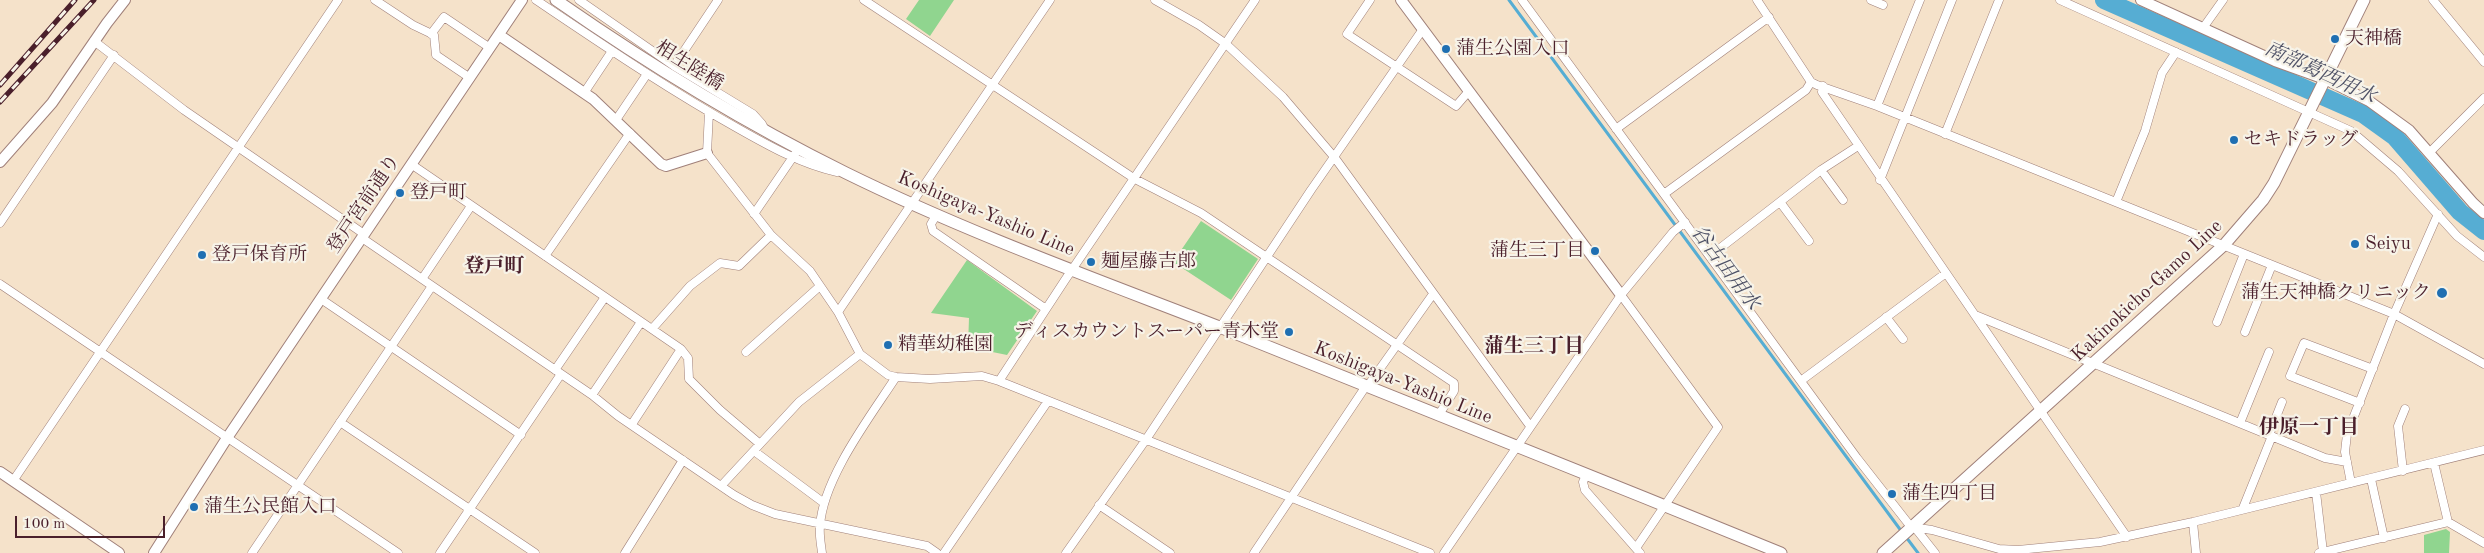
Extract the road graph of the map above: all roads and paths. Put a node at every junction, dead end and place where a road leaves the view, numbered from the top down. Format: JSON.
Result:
{"nodes":[{"id":1,"x":125,"y":0,"type":"edge"},
{"id":2,"x":338,"y":0,"type":"edge"},
{"id":3,"x":375,"y":0,"type":"edge"},
{"id":4,"x":522,"y":0,"type":"edge"},
{"id":5,"x":536,"y":0,"type":"edge"},
{"id":6,"x":556,"y":0,"type":"edge"},
{"id":7,"x":579,"y":0,"type":"edge"},
{"id":8,"x":718,"y":0,"type":"edge"},
{"id":9,"x":864,"y":0,"type":"edge"},
{"id":10,"x":1050,"y":0,"type":"edge"},
{"id":11,"x":1155,"y":0,"type":"edge"},
{"id":12,"x":1255,"y":0,"type":"edge"},
{"id":13,"x":1370,"y":0,"type":"edge"},
{"id":14,"x":1400,"y":0,"type":"edge"},
{"id":15,"x":1757,"y":0,"type":"edge"},
{"id":16,"x":1871,"y":0,"type":"edge"},
{"id":17,"x":1920,"y":0,"type":"edge"},
{"id":18,"x":1952,"y":0,"type":"edge"},
{"id":19,"x":1999,"y":0,"type":"edge"},
{"id":20,"x":2060,"y":0,"type":"edge"},
{"id":21,"x":2141,"y":0,"type":"edge"},
{"id":22,"x":2223,"y":0,"type":"edge"},
{"id":23,"x":2364,"y":0,"type":"edge"},
{"id":24,"x":2433,"y":0,"type":"edge"},
{"id":25,"x":1525,"y":1,"type":"edge"},
{"id":26,"x":1883,"y":5,"type":"dead end"},
{"id":27,"x":1769,"y":17,"type":"junction"},
{"id":28,"x":2203,"y":28,"type":"junction"},
{"id":29,"x":1422,"y":29,"type":"junction"},
{"id":30,"x":431,"y":34,"type":"junction"},
{"id":31,"x":499,"y":35,"type":"junction"},
{"id":32,"x":94,"y":41,"type":"junction"},
{"id":33,"x":1226,"y":44,"type":"junction"},
{"id":34,"x":490,"y":48,"type":"junction"},
{"id":35,"x":616,"y":48,"type":"junction"},
{"id":36,"x":2176,"y":52,"type":"junction"},
{"id":37,"x":114,"y":55,"type":"junction"},
{"id":38,"x":2484,"y":62,"type":"edge"},
{"id":39,"x":674,"y":66,"type":"junction"},
{"id":40,"x":1396,"y":66,"type":"junction"},
{"id":41,"x":647,"y":74,"type":"junction"},
{"id":42,"x":470,"y":78,"type":"junction"},
{"id":43,"x":2324,"y":81,"type":"junction"},
{"id":44,"x":1811,"y":82,"type":"junction"},
{"id":45,"x":992,"y":85,"type":"junction"},
{"id":46,"x":1823,"y":86,"type":"junction"},
{"id":47,"x":1469,"y":91,"type":"junction"},
{"id":48,"x":584,"y":93,"type":"junction"},
{"id":49,"x":2484,"y":98,"type":"edge"},
{"id":50,"x":1877,"y":106,"type":"junction"},
{"id":51,"x":2310,"y":110,"type":"junction"},
{"id":52,"x":708,"y":112,"type":"junction"},
{"id":53,"x":740,"y":118,"type":"joint"},
{"id":54,"x":1906,"y":118,"type":"junction"},
{"id":55,"x":616,"y":120,"type":"junction"},
{"id":56,"x":1616,"y":129,"type":"junction"},
{"id":57,"x":765,"y":132,"type":"junction"},
{"id":58,"x":630,"y":133,"type":"junction"},
{"id":59,"x":1945,"y":134,"type":"junction"},
{"id":60,"x":1858,"y":146,"type":"junction"},
{"id":61,"x":238,"y":148,"type":"junction"},
{"id":62,"x":796,"y":152,"type":"junction"},
{"id":63,"x":707,"y":153,"type":"junction"},
{"id":64,"x":2429,"y":153,"type":"junction"},
{"id":65,"x":1335,"y":158,"type":"junction"},
{"id":66,"x":0,"y":162,"type":"edge"},
{"id":67,"x":411,"y":164,"type":"junction"},
{"id":68,"x":1821,"y":170,"type":"junction"},
{"id":69,"x":1135,"y":179,"type":"junction"},
{"id":70,"x":1880,"y":180,"type":"junction"},
{"id":71,"x":1664,"y":194,"type":"junction"},
{"id":72,"x":1843,"y":200,"type":"dead end"},
{"id":73,"x":1780,"y":202,"type":"junction"},
{"id":74,"x":2116,"y":202,"type":"junction"},
{"id":75,"x":913,"y":203,"type":"junction"},
{"id":76,"x":471,"y":206,"type":"junction"},
{"id":77,"x":2484,"y":213,"type":"edge"},
{"id":78,"x":754,"y":214,"type":"junction"},
{"id":79,"x":936,"y":214,"type":"junction"},
{"id":80,"x":2438,"y":214,"type":"junction"},
{"id":81,"x":1685,"y":222,"type":"junction"},
{"id":82,"x":0,"y":223,"type":"edge"},
{"id":83,"x":771,"y":235,"type":"junction"},
{"id":84,"x":363,"y":236,"type":"junction"},
{"id":85,"x":1809,"y":241,"type":"dead end"},
{"id":86,"x":2224,"y":245,"type":"junction"},
{"id":87,"x":2244,"y":254,"type":"junction"},
{"id":88,"x":545,"y":256,"type":"junction"},
{"id":89,"x":1267,"y":256,"type":"junction"},
{"id":90,"x":1710,"y":256,"type":"junction"},
{"id":91,"x":2484,"y":257,"type":"edge"},
{"id":92,"x":2272,"y":265,"type":"junction"},
{"id":93,"x":1073,"y":269,"type":"junction"},
{"id":94,"x":1946,"y":273,"type":"junction"},
{"id":95,"x":422,"y":280,"type":"junction"},
{"id":96,"x":0,"y":284,"type":"edge"},
{"id":97,"x":432,"y":286,"type":"junction"},
{"id":98,"x":820,"y":286,"type":"junction"},
{"id":99,"x":1433,"y":294,"type":"junction"},
{"id":100,"x":1621,"y":294,"type":"junction"},
{"id":101,"x":605,"y":297,"type":"junction"},
{"id":102,"x":321,"y":299,"type":"junction"},
{"id":103,"x":1046,"y":309,"type":"junction"},
{"id":104,"x":838,"y":312,"type":"junction"},
{"id":105,"x":2394,"y":314,"type":"junction"},
{"id":106,"x":1975,"y":315,"type":"junction"},
{"id":107,"x":1886,"y":317,"type":"junction"},
{"id":108,"x":641,"y":322,"type":"junction"},
{"id":109,"x":2217,"y":322,"type":"dead end"},
{"id":110,"x":1219,"y":328,"type":"junction"},
{"id":111,"x":652,"y":329,"type":"junction"},
{"id":112,"x":2245,"y":332,"type":"dead end"},
{"id":113,"x":1903,"y":339,"type":"dead end"},
{"id":114,"x":1398,"y":344,"type":"junction"},
{"id":115,"x":391,"y":347,"type":"junction"},
{"id":116,"x":681,"y":350,"type":"junction"},
{"id":117,"x":100,"y":352,"type":"junction"},
{"id":118,"x":746,"y":352,"type":"dead end"},
{"id":119,"x":2269,"y":352,"type":"dead end"},
{"id":120,"x":860,"y":354,"type":"junction"},
{"id":121,"x":2095,"y":362,"type":"junction"},
{"id":122,"x":2484,"y":364,"type":"edge"},
{"id":123,"x":2373,"y":369,"type":"junction"},
{"id":124,"x":558,"y":372,"type":"junction"},
{"id":125,"x":896,"y":377,"type":"junction"},
{"id":126,"x":1802,"y":380,"type":"junction"},
{"id":127,"x":999,"y":381,"type":"junction"},
{"id":128,"x":1367,"y":387,"type":"junction"},
{"id":129,"x":592,"y":394,"type":"junction"},
{"id":130,"x":1048,"y":401,"type":"junction"},
{"id":131,"x":2282,"y":402,"type":"dead end"},
{"id":132,"x":2360,"y":402,"type":"junction"},
{"id":133,"x":2405,"y":409,"type":"dead end"},
{"id":134,"x":2040,"y":411,"type":"junction"},
{"id":135,"x":1438,"y":416,"type":"junction"},
{"id":136,"x":340,"y":422,"type":"junction"},
{"id":137,"x":2240,"y":423,"type":"junction"},
{"id":138,"x":632,"y":424,"type":"junction"},
{"id":139,"x":1530,"y":426,"type":"junction"},
{"id":140,"x":520,"y":435,"type":"junction"},
{"id":141,"x":2270,"y":436,"type":"junction"},
{"id":142,"x":227,"y":438,"type":"junction"},
{"id":143,"x":1145,"y":441,"type":"junction"},
{"id":144,"x":760,"y":444,"type":"junction"},
{"id":145,"x":1516,"y":447,"type":"junction"},
{"id":146,"x":2484,"y":450,"type":"edge"},
{"id":147,"x":754,"y":451,"type":"junction"},
{"id":148,"x":683,"y":460,"type":"junction"},
{"id":149,"x":2347,"y":462,"type":"junction"},
{"id":150,"x":2434,"y":463,"type":"junction"},
{"id":151,"x":2403,"y":471,"type":"junction"},
{"id":152,"x":0,"y":472,"type":"edge"},
{"id":153,"x":1586,"y":475,"type":"junction"},
{"id":154,"x":2370,"y":479,"type":"junction"},
{"id":155,"x":14,"y":481,"type":"junction"},
{"id":156,"x":2351,"y":483,"type":"junction"},
{"id":157,"x":298,"y":485,"type":"junction"},
{"id":158,"x":721,"y":486,"type":"junction"},
{"id":159,"x":2316,"y":492,"type":"junction"},
{"id":160,"x":1292,"y":499,"type":"junction"},
{"id":161,"x":824,"y":503,"type":"junction"},
{"id":162,"x":1098,"y":505,"type":"junction"},
{"id":163,"x":1664,"y":506,"type":"junction"},
{"id":164,"x":2243,"y":508,"type":"junction"},
{"id":165,"x":470,"y":509,"type":"junction"},
{"id":166,"x":2193,"y":522,"type":"junction"},
{"id":167,"x":2448,"y":522,"type":"junction"},
{"id":168,"x":820,"y":524,"type":"junction"},
{"id":169,"x":1914,"y":528,"type":"junction"},
{"id":170,"x":2127,"y":537,"type":"junction"},
{"id":171,"x":2384,"y":538,"type":"junction"},
{"id":172,"x":2484,"y":543,"type":"edge"},
{"id":173,"x":1758,"y":549,"type":"edge"},
{"id":174,"x":1637,"y":551,"type":"edge"},
{"id":175,"x":119,"y":553,"type":"edge"},
{"id":176,"x":154,"y":553,"type":"edge"},
{"id":177,"x":252,"y":553,"type":"edge"},
{"id":178,"x":398,"y":553,"type":"edge"},
{"id":179,"x":440,"y":553,"type":"edge"},
{"id":180,"x":536,"y":553,"type":"edge"},
{"id":181,"x":625,"y":553,"type":"edge"},
{"id":182,"x":822,"y":553,"type":"edge"},
{"id":183,"x":937,"y":553,"type":"edge"},
{"id":184,"x":944,"y":553,"type":"edge"},
{"id":185,"x":1066,"y":553,"type":"edge"},
{"id":186,"x":1170,"y":553,"type":"edge"},
{"id":187,"x":1254,"y":553,"type":"edge"},
{"id":188,"x":1430,"y":553,"type":"edge"},
{"id":189,"x":1444,"y":553,"type":"edge"},
{"id":190,"x":1781,"y":553,"type":"edge"},
{"id":191,"x":1883,"y":553,"type":"edge"},
{"id":192,"x":1934,"y":553,"type":"edge"},
{"id":193,"x":2196,"y":553,"type":"edge"},
{"id":194,"x":2321,"y":553,"type":"edge"}],
"edges":[{"from":1,"to":32,"type":"street"},
{"from":2,"to":61,"type":"street"},
{"from":3,"to":30,"type":"street"},
{"from":4,"to":31,"type":"street","name":"登戸宮前通り"},
{"from":5,"to":35,"type":"street"},
{"from":6,"to":35,"type":"main road"},
{"from":7,"to":39,"type":"street"},
{"from":8,"to":39,"type":"street"},
{"from":9,"to":45,"type":"street"},
{"from":10,"to":45,"type":"street"},
{"from":11,"to":33,"type":"street"},
{"from":12,"to":33,"type":"street"},
{"from":13,"to":40,"type":"street"},
{"from":14,"to":29,"type":"street"},
{"from":15,"to":27,"type":"street"},
{"from":16,"to":26,"type":"street"},
{"from":17,"to":50,"type":"street"},
{"from":18,"to":54,"type":"street"},
{"from":19,"to":59,"type":"street"},
{"from":20,"to":36,"type":"street"},
{"from":21,"to":28,"type":"street"},
{"from":22,"to":28,"type":"street"},
{"from":23,"to":43,"type":"main road","name":"Kakinokicho-Gamo Line"},
{"from":24,"to":38,"type":"street"},
{"from":25,"to":56,"type":"street"},
{"from":27,"to":44,"type":"street"},
{"from":27,"to":56,"type":"street"},
{"from":28,"to":43,"type":"street"},
{"from":29,"to":40,"type":"street"},
{"from":29,"to":47,"type":"street"},
{"from":30,"to":34,"type":"street"},
{"from":30,"to":42,"type":"street"},
{"from":31,"to":34,"type":"street","name":"登戸宮前通り"},
{"from":31,"to":48,"type":"street"},
{"from":32,"to":37,"type":"street"},
{"from":32,"to":66,"type":"street"},
{"from":33,"to":65,"type":"street"},
{"from":33,"to":69,"type":"street"},
{"from":34,"to":42,"type":"street","name":"登戸宮前通り"},
{"from":35,"to":41,"type":"street"},
{"from":35,"to":48,"type":"street"},
{"from":35,"to":53,"type":"main road","name":"相生陸橋"},
{"from":36,"to":51,"type":"street"},
{"from":36,"to":74,"type":"street"},
{"from":37,"to":61,"type":"street"},
{"from":37,"to":82,"type":"street"},
{"from":39,"to":57,"type":"street"},
{"from":40,"to":47,"type":"street"},
{"from":40,"to":65,"type":"street"},
{"from":41,"to":52,"type":"street"},
{"from":41,"to":55,"type":"street"},
{"from":42,"to":67,"type":"street","name":"登戸宮前通り"},
{"from":43,"to":51,"type":"main road","name":"Kakinokicho-Gamo Line"},
{"from":43,"to":64,"type":"street"},
{"from":44,"to":46,"type":"street"},
{"from":44,"to":71,"type":"street"},
{"from":45,"to":69,"type":"street"},
{"from":45,"to":75,"type":"street"},
{"from":46,"to":50,"type":"street"},
{"from":46,"to":60,"type":"street"},
{"from":47,"to":100,"type":"street"},
{"from":48,"to":55,"type":"street"},
{"from":49,"to":64,"type":"street"},
{"from":50,"to":54,"type":"street"},
{"from":51,"to":80,"type":"street"},
{"from":51,"to":86,"type":"main road","name":"Kakinokicho-Gamo Line"},
{"from":52,"to":62,"type":"street"},
{"from":52,"to":63,"type":"street"},
{"from":53,"to":57,"type":"main road","name":"Koshigaya-Yashio Line"},
{"from":54,"to":59,"type":"street"},
{"from":54,"to":70,"type":"street"},
{"from":55,"to":58,"type":"street"},
{"from":56,"to":71,"type":"street"},
{"from":57,"to":62,"type":"main road","name":"Koshigaya-Yashio Line"},
{"from":58,"to":63,"type":"street"},
{"from":58,"to":88,"type":"street"},
{"from":59,"to":74,"type":"street"},
{"from":60,"to":68,"type":"street"},
{"from":60,"to":70,"type":"street"},
{"from":61,"to":84,"type":"street"},
{"from":61,"to":117,"type":"street"},
{"from":62,"to":75,"type":"main road","name":"Koshigaya-Yashio Line"},
{"from":62,"to":78,"type":"street"},
{"from":63,"to":78,"type":"street"},
{"from":64,"to":77,"type":"street"},
{"from":65,"to":89,"type":"street"},
{"from":65,"to":99,"type":"street"},
{"from":67,"to":76,"type":"street"},
{"from":67,"to":84,"type":"street","name":"登戸宮前通り"},
{"from":68,"to":72,"type":"street"},
{"from":68,"to":73,"type":"street"},
{"from":69,"to":89,"type":"street"},
{"from":69,"to":93,"type":"street"},
{"from":70,"to":94,"type":"street"},
{"from":71,"to":81,"type":"street"},
{"from":73,"to":85,"type":"street"},
{"from":73,"to":90,"type":"street"},
{"from":74,"to":86,"type":"street"},
{"from":75,"to":79,"type":"main road","name":"Koshigaya-Yashio Line"},
{"from":75,"to":104,"type":"street"},
{"from":76,"to":88,"type":"street"},
{"from":76,"to":95,"type":"street"},
{"from":78,"to":83,"type":"street"},
{"from":79,"to":93,"type":"main road","name":"Koshigaya-Yashio Line"},
{"from":79,"to":103,"type":"street"},
{"from":80,"to":91,"type":"street"},
{"from":80,"to":105,"type":"street"},
{"from":81,"to":90,"type":"street"},
{"from":81,"to":100,"type":"street"},
{"from":83,"to":98,"type":"street"},
{"from":83,"to":111,"type":"street"},
{"from":84,"to":95,"type":"street"},
{"from":84,"to":102,"type":"street","name":"登戸宮前通り"},
{"from":86,"to":87,"type":"street"},
{"from":86,"to":121,"type":"main road","name":"Kakinokicho-Gamo Line"},
{"from":87,"to":92,"type":"street"},
{"from":87,"to":109,"type":"street"},
{"from":88,"to":101,"type":"street"},
{"from":89,"to":110,"type":"street"},
{"from":89,"to":114,"type":"street"},
{"from":90,"to":126,"type":"street"},
{"from":92,"to":105,"type":"street"},
{"from":92,"to":112,"type":"street"},
{"from":93,"to":103,"type":"street"},
{"from":93,"to":110,"type":"main road","name":"Koshigaya-Yashio Line"},
{"from":94,"to":106,"type":"street"},
{"from":94,"to":107,"type":"street"},
{"from":95,"to":97,"type":"street"},
{"from":96,"to":117,"type":"street"},
{"from":97,"to":115,"type":"street"},
{"from":97,"to":124,"type":"street"},
{"from":98,"to":104,"type":"street"},
{"from":98,"to":118,"type":"street"},
{"from":99,"to":114,"type":"street"},
{"from":99,"to":139,"type":"street"},
{"from":100,"to":139,"type":"street"},
{"from":100,"to":163,"type":"street"},
{"from":101,"to":108,"type":"street"},
{"from":101,"to":124,"type":"street"},
{"from":102,"to":115,"type":"street"},
{"from":102,"to":142,"type":"street","name":"登戸宮前通り"},
{"from":103,"to":127,"type":"street"},
{"from":104,"to":120,"type":"street"},
{"from":105,"to":122,"type":"street"},
{"from":105,"to":123,"type":"street"},
{"from":106,"to":121,"type":"street"},
{"from":106,"to":134,"type":"street"},
{"from":107,"to":113,"type":"street"},
{"from":107,"to":126,"type":"street"},
{"from":108,"to":111,"type":"street"},
{"from":108,"to":129,"type":"street"},
{"from":110,"to":128,"type":"main road","name":"Koshigaya-Yashio Line"},
{"from":110,"to":143,"type":"street"},
{"from":111,"to":116,"type":"street"},
{"from":114,"to":128,"type":"street"},
{"from":114,"to":135,"type":"street"},
{"from":115,"to":136,"type":"street"},
{"from":115,"to":140,"type":"street"},
{"from":116,"to":138,"type":"street"},
{"from":116,"to":144,"type":"street"},
{"from":117,"to":142,"type":"street"},
{"from":117,"to":155,"type":"street"},
{"from":119,"to":137,"type":"street"},
{"from":120,"to":125,"type":"street"},
{"from":120,"to":144,"type":"street"},
{"from":121,"to":134,"type":"main road","name":"Kakinokicho-Gamo Line"},
{"from":121,"to":137,"type":"street"},
{"from":123,"to":132,"type":"street"},
{"from":123,"to":132,"type":"street"},
{"from":124,"to":129,"type":"street"},
{"from":124,"to":140,"type":"street"},
{"from":125,"to":127,"type":"street"},
{"from":125,"to":161,"type":"street"},
{"from":126,"to":169,"type":"street"},
{"from":127,"to":130,"type":"street"},
{"from":128,"to":135,"type":"main road","name":"Koshigaya-Yashio Line"},
{"from":128,"to":160,"type":"street"},
{"from":129,"to":138,"type":"street"},
{"from":130,"to":143,"type":"street"},
{"from":130,"to":184,"type":"street"},
{"from":131,"to":141,"type":"street"},
{"from":132,"to":149,"type":"street"},
{"from":133,"to":151,"type":"street"},
{"from":134,"to":169,"type":"main road","name":"Kakinokicho-Gamo Line"},
{"from":134,"to":170,"type":"street"},
{"from":135,"to":145,"type":"main road","name":"Koshigaya-Yashio Line"},
{"from":136,"to":157,"type":"street"},
{"from":136,"to":165,"type":"street"},
{"from":137,"to":141,"type":"street"},
{"from":138,"to":148,"type":"street"},
{"from":139,"to":145,"type":"street"},
{"from":140,"to":165,"type":"street"},
{"from":141,"to":149,"type":"street"},
{"from":141,"to":164,"type":"street"},
{"from":142,"to":157,"type":"street"},
{"from":142,"to":176,"type":"street","name":"登戸宮前通り"},
{"from":143,"to":160,"type":"street"},
{"from":143,"to":162,"type":"street"},
{"from":144,"to":147,"type":"street"},
{"from":145,"to":153,"type":"main road","name":"Koshigaya-Yashio Line"},
{"from":145,"to":189,"type":"street"},
{"from":146,"to":150,"type":"street"},
{"from":147,"to":158,"type":"street"},
{"from":147,"to":161,"type":"street"},
{"from":148,"to":158,"type":"street"},
{"from":148,"to":181,"type":"street"},
{"from":149,"to":156,"type":"street"},
{"from":150,"to":151,"type":"street"},
{"from":150,"to":167,"type":"street"},
{"from":151,"to":154,"type":"street"},
{"from":152,"to":155,"type":"street"},
{"from":153,"to":163,"type":"main road","name":"Koshigaya-Yashio Line"},
{"from":153,"to":174,"type":"street"},
{"from":154,"to":156,"type":"street"},
{"from":154,"to":171,"type":"street"},
{"from":155,"to":175,"type":"street"},
{"from":156,"to":159,"type":"street"},
{"from":157,"to":177,"type":"street"},
{"from":157,"to":178,"type":"street"},
{"from":158,"to":168,"type":"street"},
{"from":159,"to":164,"type":"street"},
{"from":159,"to":194,"type":"street"},
{"from":160,"to":187,"type":"street"},
{"from":160,"to":188,"type":"street"},
{"from":161,"to":168,"type":"street"},
{"from":162,"to":185,"type":"street"},
{"from":162,"to":186,"type":"street"},
{"from":163,"to":173,"type":"main road","name":"Koshigaya-Yashio Line"},
{"from":163,"to":174,"type":"street"},
{"from":164,"to":166,"type":"street"},
{"from":165,"to":179,"type":"street"},
{"from":165,"to":180,"type":"street"},
{"from":166,"to":170,"type":"street"},
{"from":166,"to":193,"type":"street"},
{"from":167,"to":171,"type":"street"},
{"from":167,"to":172,"type":"street"},
{"from":168,"to":182,"type":"street"},
{"from":168,"to":183,"type":"street"},
{"from":169,"to":170,"type":"street"},
{"from":169,"to":191,"type":"main road","name":"Kakinokicho-Gamo Line"},
{"from":169,"to":192,"type":"street"},
{"from":171,"to":194,"type":"street"},
{"from":173,"to":190,"type":"main road","name":"Koshigaya-Yashio Line"}]}
